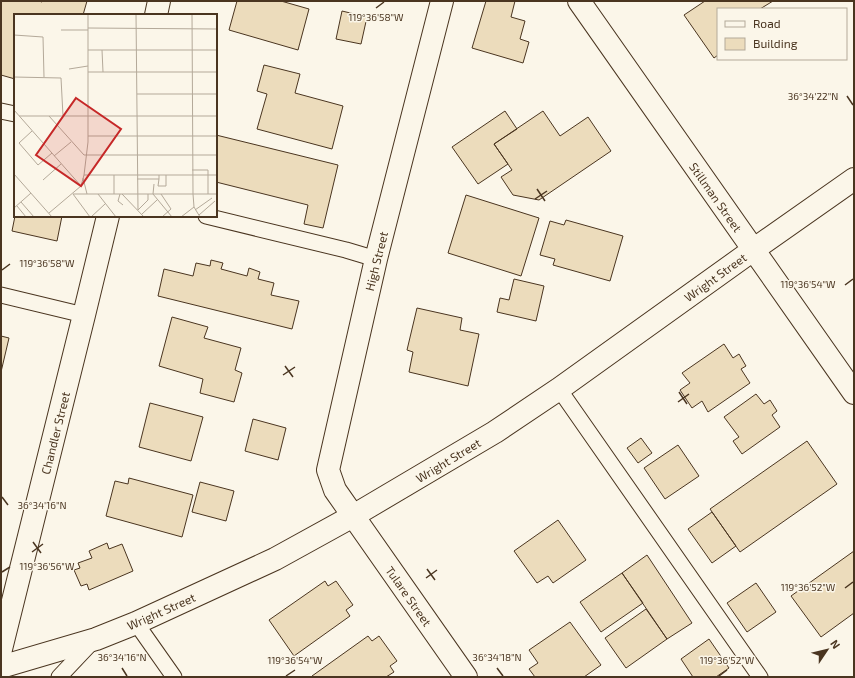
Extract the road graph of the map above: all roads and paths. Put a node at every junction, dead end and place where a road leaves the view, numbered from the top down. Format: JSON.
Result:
{"nodes":[{"id":1,"x":159,"y":1,"type":"edge"},
{"id":2,"x":442,"y":1,"type":"edge"},
{"id":3,"x":579,"y":1,"type":"edge"},
{"id":4,"x":156,"y":14,"type":"edge"},
{"id":5,"x":1,"y":111,"type":"edge"},
{"id":6,"x":14,"y":114,"type":"edge"},
{"id":7,"x":854,"y":179,"type":"edge"},
{"id":8,"x":108,"y":217,"type":"edge"},
{"id":9,"x":210,"y":217,"type":"edge"},
{"id":10,"x":753,"y":250,"type":"junction"},
{"id":11,"x":376,"y":258,"type":"junction"},
{"id":12,"x":1,"y":295,"type":"edge"},
{"id":13,"x":84,"y":315,"type":"junction"},
{"id":14,"x":559,"y":389,"type":"junction"},
{"id":15,"x":854,"y":393,"type":"edge"},
{"id":16,"x":353,"y":516,"type":"junction"},
{"id":17,"x":136,"y":623,"type":"junction"},
{"id":18,"x":96,"y":639,"type":"junction"},
{"id":19,"x":1,"y":649,"type":"edge"},
{"id":20,"x":1,"y":668,"type":"edge"},
{"id":21,"x":59,"y":677,"type":"edge"},
{"id":22,"x":174,"y":677,"type":"edge"},
{"id":23,"x":466,"y":677,"type":"edge"},
{"id":24,"x":760,"y":677,"type":"edge"}],
"edges":[{"from":1,"to":4,"type":"street"},
{"from":2,"to":11,"type":"street","name":"High Street"},
{"from":3,"to":10,"type":"street","name":"Stillman Street"},
{"from":5,"to":6,"type":"lane"},
{"from":7,"to":10,"type":"street","name":"Wright Street"},
{"from":8,"to":13,"type":"street","name":"Chandler Street"},
{"from":9,"to":11,"type":"lane"},
{"from":10,"to":14,"type":"street","name":"Wright Street"},
{"from":10,"to":15,"type":"street","name":"Stillman Street"},
{"from":11,"to":16,"type":"street","name":"High Street"},
{"from":12,"to":13,"type":"lane"},
{"from":13,"to":19,"type":"street","name":"Chandler Street"},
{"from":14,"to":16,"type":"street","name":"Wright Street"},
{"from":14,"to":24,"type":"lane"},
{"from":16,"to":17,"type":"street","name":"Wright Street"},
{"from":16,"to":23,"type":"street","name":"Tulare Street"},
{"from":17,"to":18,"type":"street","name":"Wright Street"},
{"from":17,"to":22,"type":"lane"},
{"from":18,"to":20,"type":"street","name":"Wright Street"},
{"from":18,"to":21,"type":"lane"}]}
